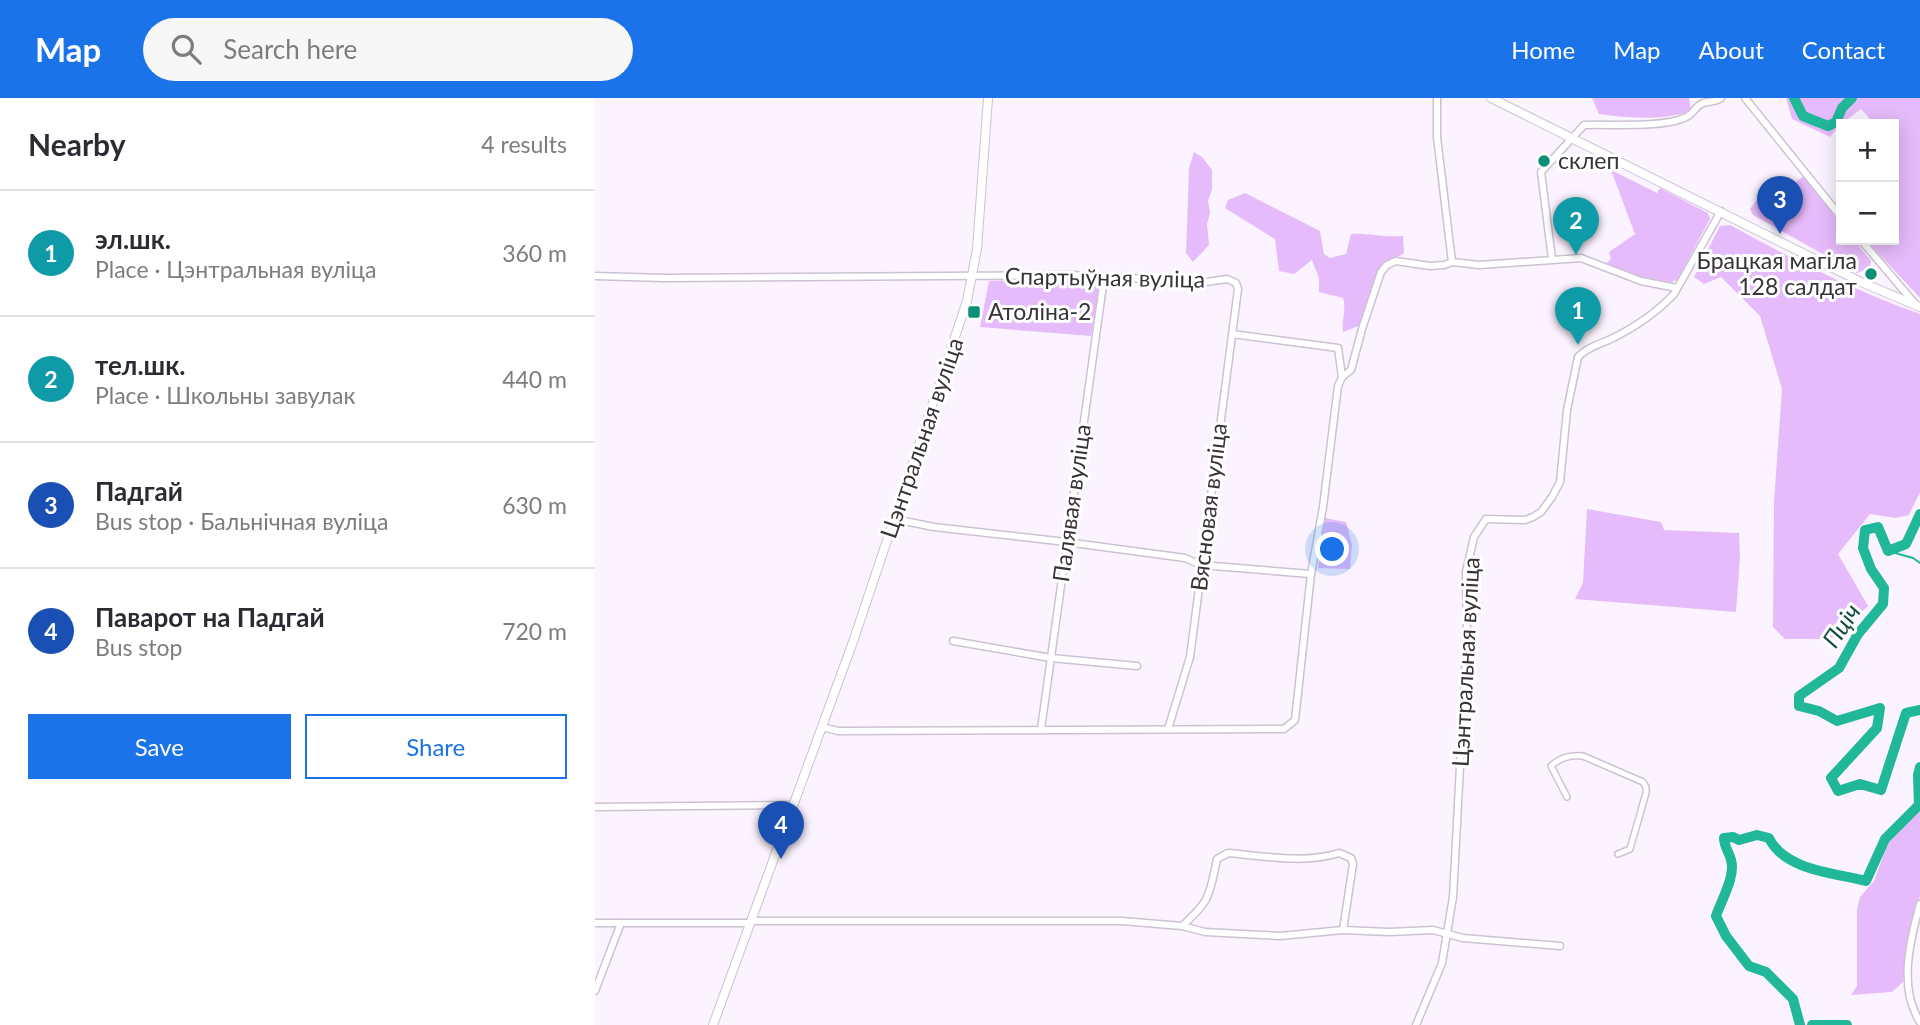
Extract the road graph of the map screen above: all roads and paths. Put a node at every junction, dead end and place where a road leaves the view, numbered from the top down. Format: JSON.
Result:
{"nodes":[{"id":1,"x":988,"y":98,"type":"edge"},
{"id":2,"x":1437,"y":98,"type":"edge"},
{"id":3,"x":1491,"y":98,"type":"edge"},
{"id":4,"x":1721,"y":98,"type":"edge"},
{"id":5,"x":1745,"y":98,"type":"edge"},
{"id":6,"x":1574,"y":138,"type":"junction"},
{"id":7,"x":1721,"y":211,"type":"junction"},
{"id":8,"x":1836,"y":211,"type":"edge"},
{"id":9,"x":1865,"y":245,"type":"edge"},
{"id":10,"x":1552,"y":259,"type":"junction"},
{"id":11,"x":1451,"y":262,"type":"junction"},
{"id":12,"x":595,"y":276,"type":"edge"},
{"id":13,"x":973,"y":276,"type":"junction"},
{"id":14,"x":1104,"y":278,"type":"junction"},
{"id":15,"x":1237,"y":283,"type":"joint"},
{"id":16,"x":1675,"y":291,"type":"junction"},
{"id":17,"x":1918,"y":306,"type":"edge"},
{"id":18,"x":1232,"y":334,"type":"junction"},
{"id":19,"x":1342,"y":377,"type":"junction"},
{"id":20,"x":894,"y":519,"type":"junction"},
{"id":21,"x":1066,"y":542,"type":"junction"},
{"id":22,"x":1201,"y":565,"type":"junction"},
{"id":23,"x":1311,"y":574,"type":"junction"},
{"id":24,"x":953,"y":641,"type":"dead end"},
{"id":25,"x":1051,"y":657,"type":"junction"},
{"id":26,"x":1137,"y":666,"type":"dead end"},
{"id":27,"x":822,"y":727,"type":"junction"},
{"id":28,"x":1041,"y":729,"type":"junction"},
{"id":29,"x":1168,"y":729,"type":"junction"},
{"id":30,"x":1567,"y":797,"type":"dead end"},
{"id":31,"x":793,"y":805,"type":"junction"},
{"id":32,"x":595,"y":807,"type":"edge"},
{"id":33,"x":1618,"y":854,"type":"dead end"},
{"id":34,"x":1920,"y":904,"type":"edge"},
{"id":35,"x":751,"y":922,"type":"junction"},
{"id":36,"x":595,"y":923,"type":"edge"},
{"id":37,"x":621,"y":923,"type":"junction"},
{"id":38,"x":1182,"y":926,"type":"junction"},
{"id":39,"x":1343,"y":930,"type":"junction"},
{"id":40,"x":1446,"y":933,"type":"junction"},
{"id":41,"x":1559,"y":946,"type":"dead end"},
{"id":42,"x":595,"y":990,"type":"edge"},
{"id":43,"x":1920,"y":1022,"type":"edge"},
{"id":44,"x":713,"y":1025,"type":"edge"},
{"id":45,"x":1416,"y":1025,"type":"edge"}],
"edges":[{"from":1,"to":13,"type":"street","name":"Цэнтральная вуліца"},
{"from":2,"to":11,"type":"street"},
{"from":3,"to":6,"type":"street"},
{"from":4,"to":6,"type":"street"},
{"from":5,"to":8,"type":"street"},
{"from":6,"to":7,"type":"street"},
{"from":6,"to":10,"type":"street"},
{"from":7,"to":16,"type":"street"},
{"from":7,"to":17,"type":"street"},
{"from":9,"to":17,"type":"street"},
{"from":10,"to":11,"type":"street"},
{"from":10,"to":16,"type":"street"},
{"from":11,"to":19,"type":"street"},
{"from":12,"to":13,"type":"street","name":"Спартыўная вуліца"},
{"from":13,"to":14,"type":"street","name":"Спартыўная вуліца"},
{"from":13,"to":20,"type":"street","name":"Цэнтральная вуліца"},
{"from":14,"to":15,"type":"street","name":"Спартыўная вуліца"},
{"from":14,"to":21,"type":"street","name":"Палявая вуліца"},
{"from":15,"to":18,"type":"street","name":"Вясновая вуліца"},
{"from":16,"to":40,"type":"street","name":"Цэнтральная вуліца"},
{"from":18,"to":19,"type":"street"},
{"from":18,"to":22,"type":"street","name":"Вясновая вуліца"},
{"from":19,"to":23,"type":"street"},
{"from":20,"to":21,"type":"street"},
{"from":20,"to":27,"type":"street","name":"Цэнтральная вуліца"},
{"from":21,"to":22,"type":"street"},
{"from":21,"to":25,"type":"street","name":"Палявая вуліца"},
{"from":22,"to":23,"type":"street"},
{"from":22,"to":29,"type":"street","name":"Вясновая вуліца"},
{"from":23,"to":29,"type":"street"},
{"from":24,"to":25,"type":"street"},
{"from":25,"to":26,"type":"street"},
{"from":25,"to":28,"type":"street","name":"Палявая вуліца"},
{"from":27,"to":28,"type":"street"},
{"from":27,"to":31,"type":"street","name":"Цэнтральная вуліца"},
{"from":28,"to":29,"type":"street"},
{"from":30,"to":33,"type":"street"},
{"from":31,"to":32,"type":"street"},
{"from":31,"to":35,"type":"street","name":"Цэнтральная вуліца"},
{"from":34,"to":43,"type":"street"},
{"from":35,"to":37,"type":"street"},
{"from":35,"to":38,"type":"street"},
{"from":35,"to":44,"type":"street","name":"Цэнтральная вуліца"},
{"from":36,"to":37,"type":"street"},
{"from":37,"to":42,"type":"street"},
{"from":38,"to":39,"type":"street"},
{"from":38,"to":39,"type":"street"},
{"from":39,"to":40,"type":"street"},
{"from":40,"to":41,"type":"street"},
{"from":40,"to":45,"type":"street","name":"Цэнтральная вуліца"}]}
